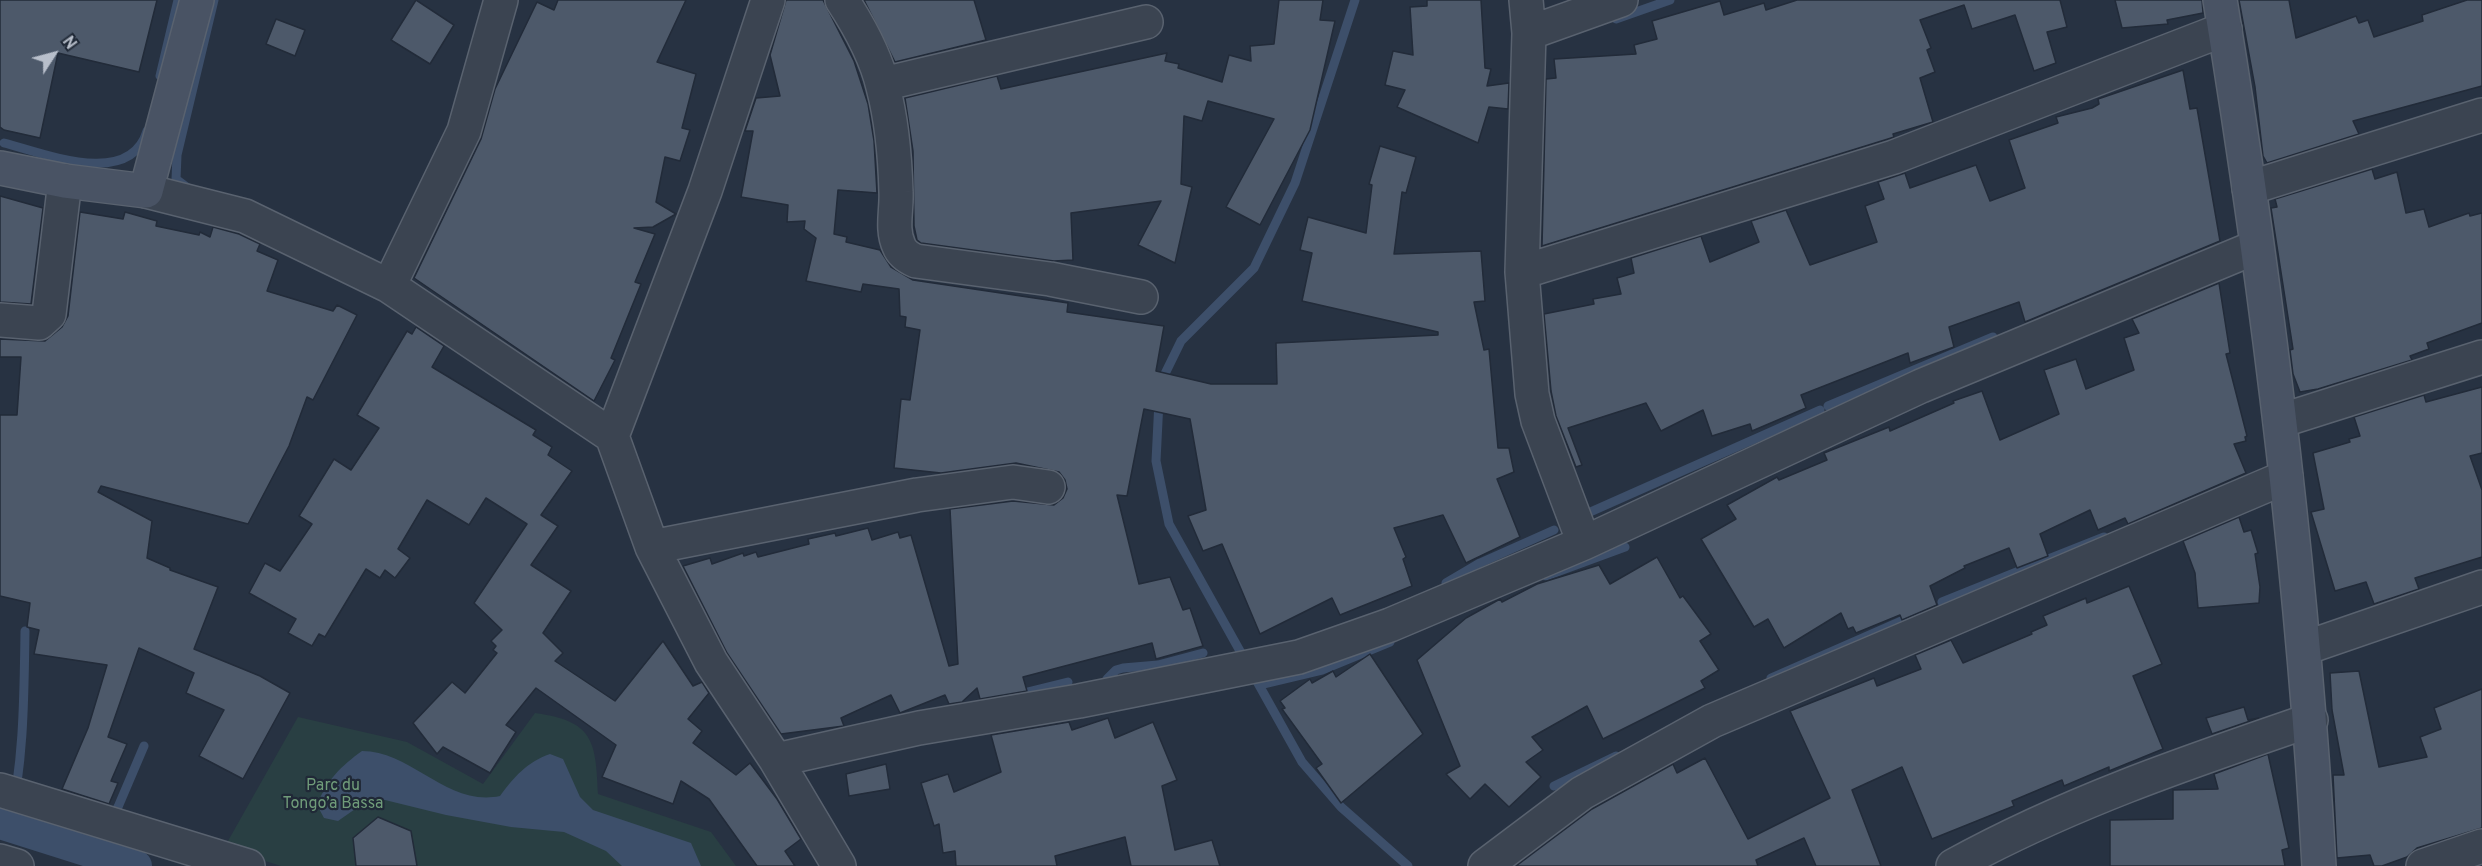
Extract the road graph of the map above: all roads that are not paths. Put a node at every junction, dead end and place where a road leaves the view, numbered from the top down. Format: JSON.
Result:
{"nodes":[{"id":1,"x":197,"y":0,"type":"edge"},
{"id":2,"x":501,"y":0,"type":"edge"},
{"id":3,"x":768,"y":0,"type":"edge"},
{"id":4,"x":842,"y":0,"type":"edge"},
{"id":5,"x":1526,"y":0,"type":"edge"},
{"id":6,"x":1621,"y":0,"type":"edge"},
{"id":7,"x":2222,"y":14,"type":"edge"},
{"id":8,"x":1146,"y":22,"type":"dead end"},
{"id":9,"x":1529,"y":33,"type":"junction"},
{"id":10,"x":883,"y":84,"type":"junction"},
{"id":11,"x":2482,"y":115,"type":"edge"},
{"id":12,"x":0,"y":168,"type":"edge"},
{"id":13,"x":65,"y":181,"type":"junction"},
{"id":14,"x":2249,"y":188,"type":"junction"},
{"id":15,"x":146,"y":191,"type":"junction"},
{"id":16,"x":2256,"y":247,"type":"junction"},
{"id":17,"x":1522,"y":272,"type":"junction"},
{"id":18,"x":388,"y":286,"type":"junction"},
{"id":19,"x":1141,"y":297,"type":"dead end"},
{"id":20,"x":0,"y":320,"type":"edge"},
{"id":21,"x":2482,"y":357,"type":"edge"},
{"id":22,"x":2280,"y":421,"type":"junction"},
{"id":23,"x":612,"y":436,"type":"junction"},
{"id":24,"x":2286,"y":477,"type":"junction"},
{"id":25,"x":1048,"y":487,"type":"dead end"},
{"id":26,"x":1584,"y":543,"type":"junction"},
{"id":27,"x":652,"y":547,"type":"junction"},
{"id":28,"x":2482,"y":587,"type":"edge"},
{"id":29,"x":2305,"y":648,"type":"junction"},
{"id":30,"x":2311,"y":720,"type":"junction"},
{"id":31,"x":776,"y":760,"type":"junction"},
{"id":32,"x":0,"y":790,"type":"edge"},
{"id":33,"x":2482,"y":846,"type":"edge"},
{"id":34,"x":0,"y":861,"type":"edge"},
{"id":35,"x":17,"y":866,"type":"edge"},
{"id":36,"x":248,"y":866,"type":"edge"},
{"id":37,"x":838,"y":866,"type":"edge"},
{"id":38,"x":1485,"y":866,"type":"edge"},
{"id":39,"x":1953,"y":866,"type":"edge"},
{"id":40,"x":2319,"y":866,"type":"edge"},
{"id":41,"x":2422,"y":866,"type":"edge"}],
"edges":[{"from":1,"to":15,"type":"main road"},
{"from":2,"to":18,"type":"street"},
{"from":3,"to":23,"type":"street"},
{"from":4,"to":10,"type":"street"},
{"from":5,"to":9,"type":"street"},
{"from":6,"to":9,"type":"street"},
{"from":7,"to":14,"type":"main road"},
{"from":7,"to":17,"type":"street"},
{"from":8,"to":10,"type":"street"},
{"from":9,"to":17,"type":"street"},
{"from":10,"to":19,"type":"street"},
{"from":11,"to":14,"type":"street"},
{"from":12,"to":13,"type":"main road"},
{"from":13,"to":15,"type":"main road"},
{"from":13,"to":20,"type":"street"},
{"from":14,"to":16,"type":"main road"},
{"from":15,"to":18,"type":"street"},
{"from":16,"to":22,"type":"main road"},
{"from":16,"to":26,"type":"street"},
{"from":17,"to":26,"type":"street"},
{"from":18,"to":23,"type":"street"},
{"from":21,"to":22,"type":"street"},
{"from":22,"to":24,"type":"main road"},
{"from":23,"to":27,"type":"street"},
{"from":24,"to":29,"type":"main road"},
{"from":24,"to":38,"type":"street"},
{"from":25,"to":27,"type":"street"},
{"from":26,"to":31,"type":"street"},
{"from":27,"to":31,"type":"street"},
{"from":28,"to":29,"type":"street"},
{"from":29,"to":30,"type":"main road"},
{"from":30,"to":39,"type":"street"},
{"from":30,"to":40,"type":"main road"},
{"from":31,"to":37,"type":"street"},
{"from":32,"to":36,"type":"street"},
{"from":33,"to":41,"type":"street"},
{"from":34,"to":35,"type":"street"}]}
